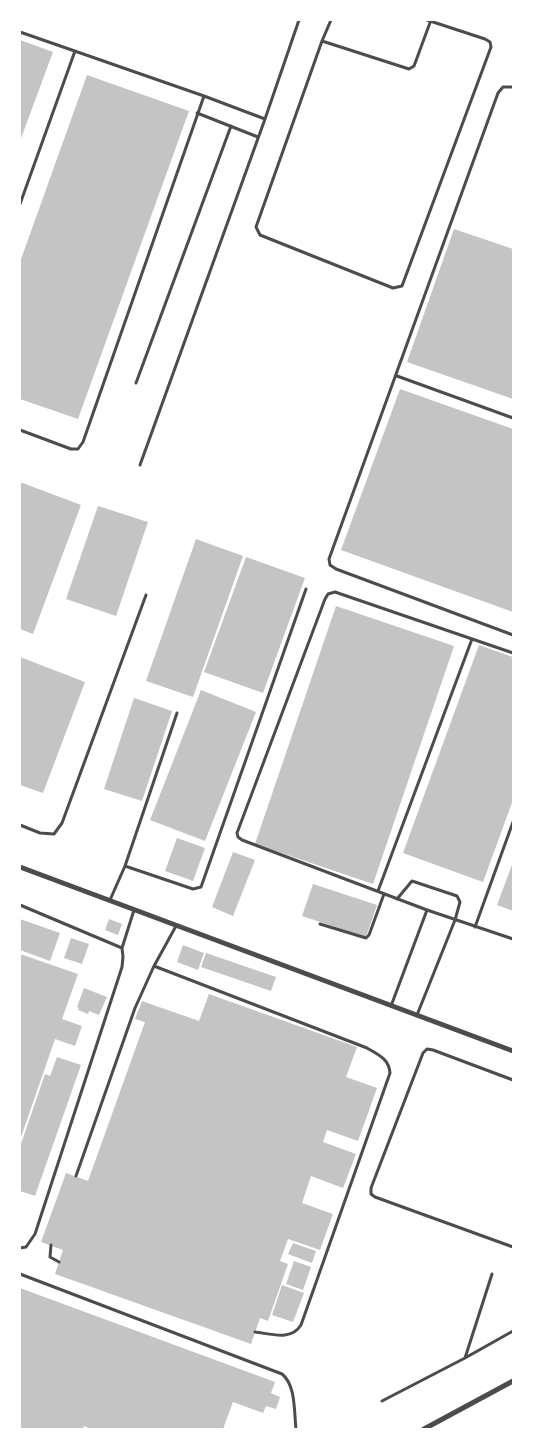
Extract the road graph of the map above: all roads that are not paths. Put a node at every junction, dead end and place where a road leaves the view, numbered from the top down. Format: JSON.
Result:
{"nodes":[{"id":1,"x":299,"y":20,"type":"edge"},
{"id":2,"x":331,"y":20,"type":"edge"},
{"id":3,"x":430,"y":20,"type":"edge"},
{"id":4,"x":20,"y":32,"type":"edge"},
{"id":5,"x":322,"y":41,"type":"junction"},
{"id":6,"x":75,"y":51,"type":"junction"},
{"id":7,"x":513,"y":87,"type":"edge"},
{"id":8,"x":204,"y":96,"type":"junction"},
{"id":9,"x":197,"y":114,"type":"junction"},
{"id":10,"x":265,"y":119,"type":"junction"},
{"id":11,"x":231,"y":126,"type":"junction"},
{"id":12,"x":258,"y":137,"type":"junction"},
{"id":13,"x":20,"y":204,"type":"edge"},
{"id":14,"x":397,"y":376,"type":"junction"},
{"id":15,"x":136,"y":383,"type":"dead end"},
{"id":16,"x":513,"y":418,"type":"edge"},
{"id":17,"x":20,"y":430,"type":"edge"},
{"id":18,"x":140,"y":465,"type":"dead end"},
{"id":19,"x":306,"y":589,"type":"dead end"},
{"id":20,"x":146,"y":595,"type":"dead end"},
{"id":21,"x":513,"y":635,"type":"edge"},
{"id":22,"x":472,"y":639,"type":"junction"},
{"id":23,"x":513,"y":653,"type":"edge"},
{"id":24,"x":177,"y":713,"type":"dead end"},
{"id":25,"x":513,"y":822,"type":"edge"},
{"id":26,"x":20,"y":825,"type":"edge"},
{"id":27,"x":124,"y":866,"type":"junction"},
{"id":28,"x":20,"y":867,"type":"edge"},
{"id":29,"x":378,"y":891,"type":"junction"},
{"id":30,"x":384,"y":894,"type":"junction"},
{"id":31,"x":397,"y":899,"type":"junction"},
{"id":32,"x":110,"y":900,"type":"junction"},
{"id":33,"x":20,"y":905,"type":"edge"},
{"id":34,"x":134,"y":910,"type":"junction"},
{"id":35,"x":427,"y":910,"type":"junction"},
{"id":36,"x":455,"y":920,"type":"junction"},
{"id":37,"x":320,"y":924,"type":"dead end"},
{"id":38,"x":177,"y":925,"type":"junction"},
{"id":39,"x":475,"y":927,"type":"junction"},
{"id":40,"x":513,"y":939,"type":"edge"},
{"id":41,"x":122,"y":948,"type":"junction"},
{"id":42,"x":154,"y":966,"type":"junction"},
{"id":43,"x":391,"y":1006,"type":"junction"},
{"id":44,"x":417,"y":1015,"type":"junction"},
{"id":45,"x":513,"y":1051,"type":"edge"},
{"id":46,"x":513,"y":1080,"type":"edge"},
{"id":47,"x":76,"y":1176,"type":"dead end"},
{"id":48,"x":51,"y":1245,"type":"dead end"},
{"id":49,"x":513,"y":1247,"type":"edge"},
{"id":50,"x":20,"y":1248,"type":"edge"},
{"id":51,"x":59,"y":1262,"type":"dead end"},
{"id":52,"x":20,"y":1274,"type":"edge"},
{"id":53,"x":492,"y":1274,"type":"dead end"},
{"id":54,"x":513,"y":1331,"type":"edge"},
{"id":55,"x":255,"y":1332,"type":"dead end"},
{"id":56,"x":464,"y":1358,"type":"junction"},
{"id":57,"x":513,"y":1382,"type":"edge"},
{"id":58,"x":382,"y":1401,"type":"dead end"},
{"id":59,"x":296,"y":1429,"type":"edge"},
{"id":60,"x":424,"y":1429,"type":"edge"}],
"edges":[{"from":1,"to":10,"type":"lane"},
{"from":2,"to":5,"type":"lane"},
{"from":3,"to":5,"type":"lane"},
{"from":3,"to":5,"type":"lane"},
{"from":4,"to":6,"type":"lane"},
{"from":6,"to":8,"type":"lane"},
{"from":6,"to":13,"type":"lane"},
{"from":7,"to":14,"type":"lane"},
{"from":8,"to":9,"type":"lane"},
{"from":8,"to":10,"type":"lane"},
{"from":9,"to":11,"type":"lane"},
{"from":9,"to":17,"type":"lane"},
{"from":10,"to":12,"type":"lane"},
{"from":11,"to":12,"type":"lane"},
{"from":11,"to":15,"type":"lane"},
{"from":12,"to":18,"type":"lane"},
{"from":14,"to":16,"type":"lane"},
{"from":14,"to":21,"type":"lane"},
{"from":19,"to":27,"type":"lane"},
{"from":20,"to":26,"type":"lane"},
{"from":22,"to":23,"type":"lane"},
{"from":22,"to":29,"type":"lane"},
{"from":22,"to":29,"type":"lane"},
{"from":24,"to":27,"type":"lane"},
{"from":25,"to":39,"type":"lane"},
{"from":27,"to":32,"type":"lane"},
{"from":28,"to":32,"type":"street"},
{"from":29,"to":30,"type":"lane"},
{"from":30,"to":31,"type":"lane"},
{"from":30,"to":37,"type":"lane"},
{"from":31,"to":35,"type":"lane"},
{"from":31,"to":36,"type":"lane"},
{"from":32,"to":34,"type":"street"},
{"from":33,"to":41,"type":"lane"},
{"from":34,"to":38,"type":"street"},
{"from":34,"to":41,"type":"lane"},
{"from":35,"to":36,"type":"lane"},
{"from":35,"to":43,"type":"lane"},
{"from":36,"to":39,"type":"lane"},
{"from":36,"to":44,"type":"lane"},
{"from":38,"to":42,"type":"lane"},
{"from":38,"to":43,"type":"street"},
{"from":39,"to":40,"type":"lane"},
{"from":41,"to":50,"type":"lane"},
{"from":42,"to":47,"type":"lane"},
{"from":42,"to":55,"type":"lane"},
{"from":43,"to":44,"type":"street"},
{"from":44,"to":45,"type":"street"},
{"from":46,"to":49,"type":"lane"},
{"from":48,"to":51,"type":"lane"},
{"from":52,"to":59,"type":"lane"},
{"from":53,"to":56,"type":"lane"},
{"from":54,"to":56,"type":"lane"},
{"from":56,"to":58,"type":"lane"},
{"from":57,"to":60,"type":"street"}]}
